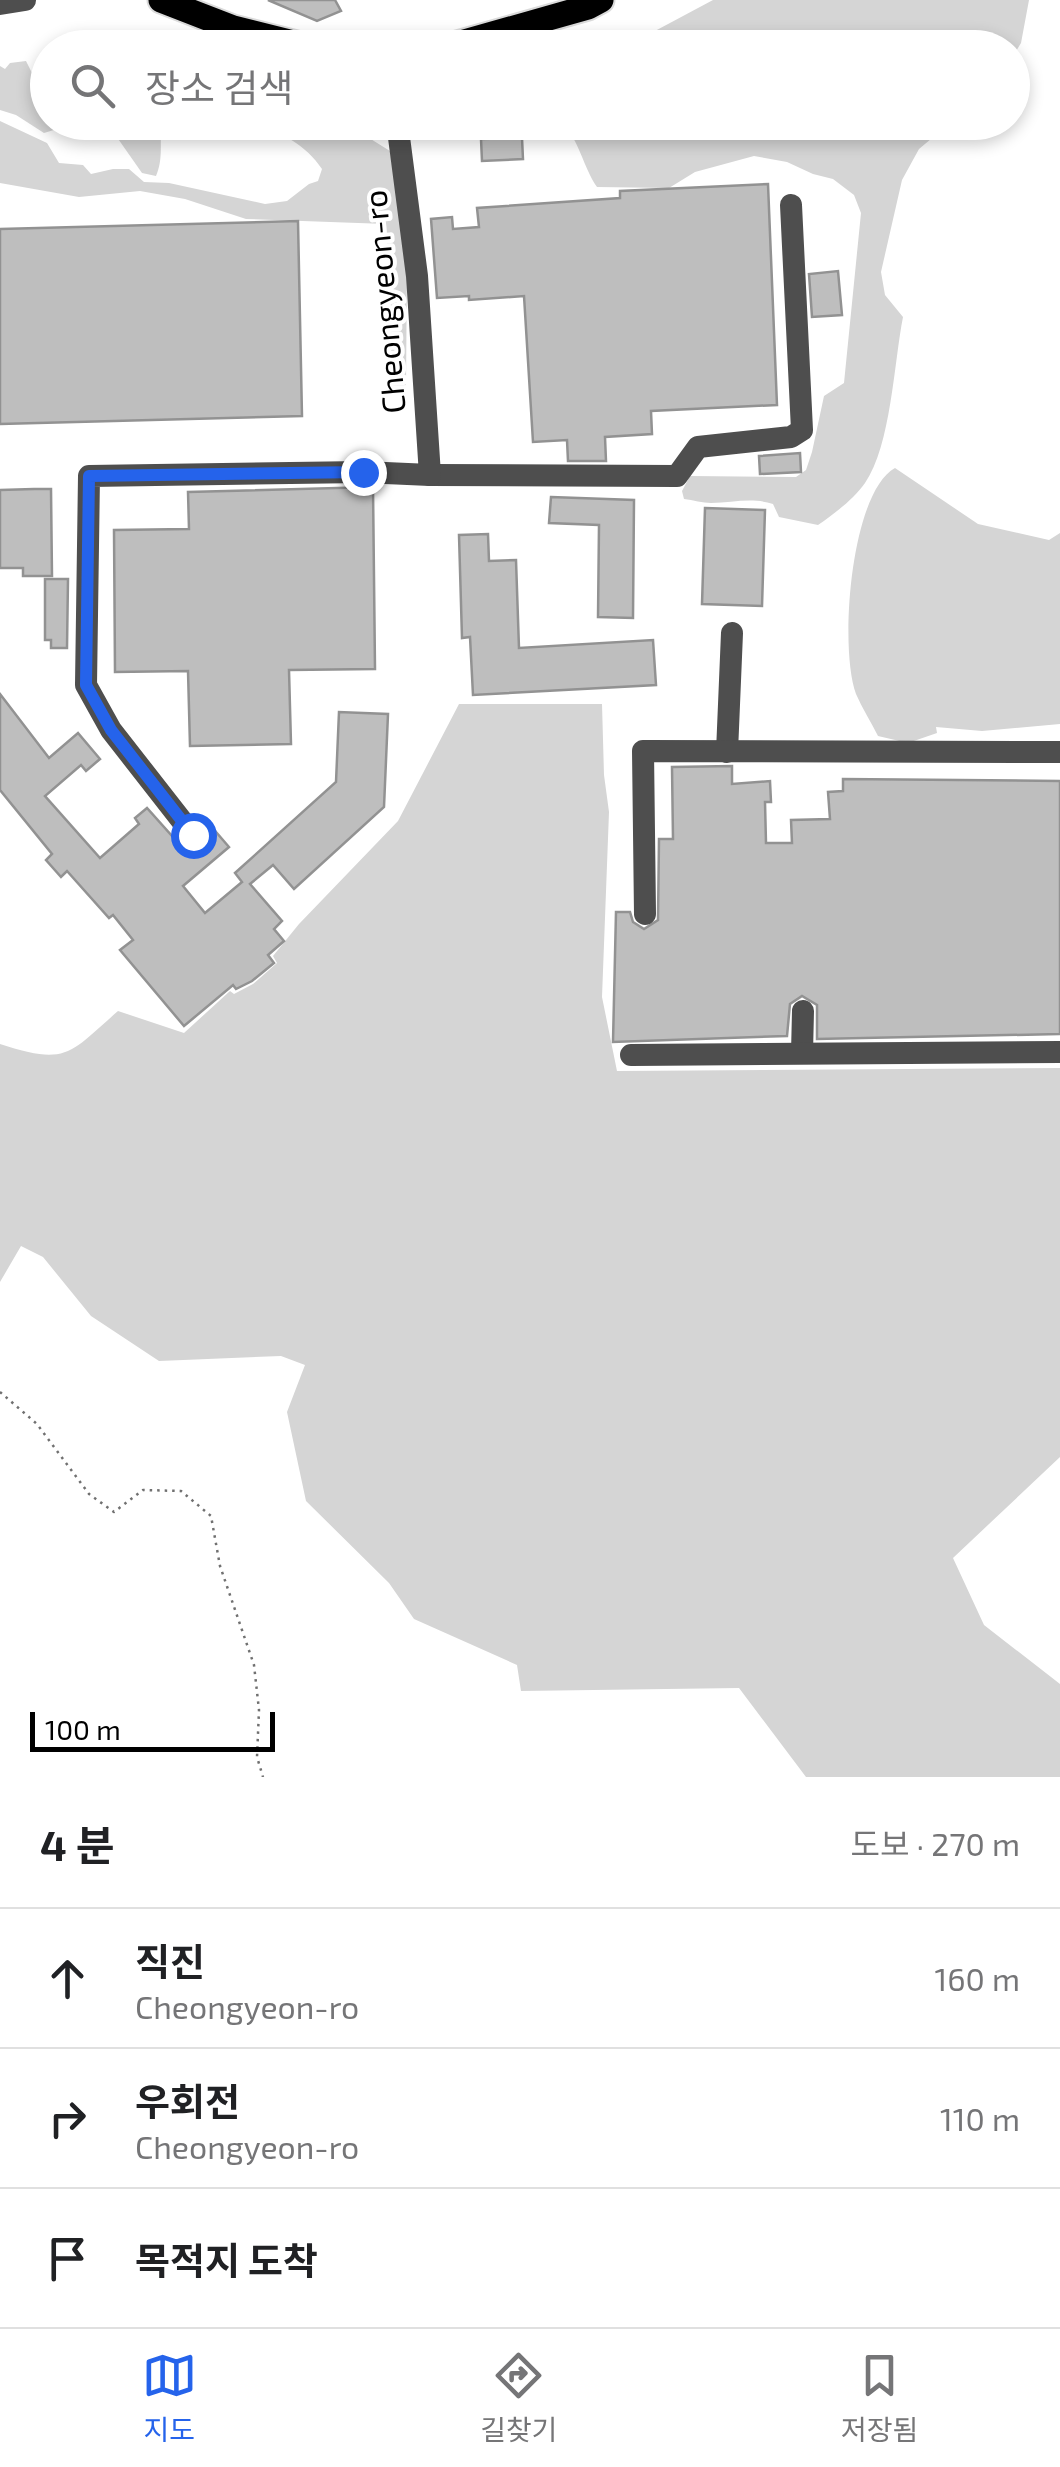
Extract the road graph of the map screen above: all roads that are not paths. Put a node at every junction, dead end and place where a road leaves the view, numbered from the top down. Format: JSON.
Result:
{"nodes":[{"id":1,"x":25,"y":0,"type":"edge"},
{"id":2,"x":161,"y":0,"type":"edge"},
{"id":3,"x":570,"y":0,"type":"edge"},
{"id":4,"x":601,"y":0,"type":"edge"},
{"id":5,"x":0,"y":4,"type":"edge"},
{"id":6,"x":241,"y":30,"type":"edge"},
{"id":7,"x":508,"y":30,"type":"edge"},
{"id":8,"x":512,"y":30,"type":"edge"},
{"id":9,"x":399,"y":140,"type":"edge"},
{"id":10,"x":792,"y":205,"type":"dead end"},
{"id":11,"x":430,"y":475,"type":"junction"},
{"id":12,"x":732,"y":632,"type":"dead end"},
{"id":13,"x":727,"y":752,"type":"junction"},
{"id":14,"x":1060,"y":752,"type":"edge"},
{"id":15,"x":193,"y":835,"type":"dead end"},
{"id":16,"x":645,"y":914,"type":"dead end"},
{"id":17,"x":802,"y":1011,"type":"dead end"},
{"id":18,"x":1060,"y":1052,"type":"edge"},
{"id":19,"x":802,"y":1053,"type":"junction"},
{"id":20,"x":632,"y":1055,"type":"dead end"}],
"edges":[{"from":1,"to":5,"type":"street"},
{"from":2,"to":6,"type":"main road"},
{"from":3,"to":7,"type":"main road"},
{"from":4,"to":8,"type":"main road"},
{"from":9,"to":11,"type":"street","name":"Cheongyeon-ro"},
{"from":10,"to":11,"type":"street"},
{"from":11,"to":15,"type":"street"},
{"from":12,"to":13,"type":"street"},
{"from":13,"to":14,"type":"street"},
{"from":13,"to":16,"type":"street"},
{"from":17,"to":19,"type":"street"},
{"from":18,"to":19,"type":"street"},
{"from":19,"to":20,"type":"street"}]}
